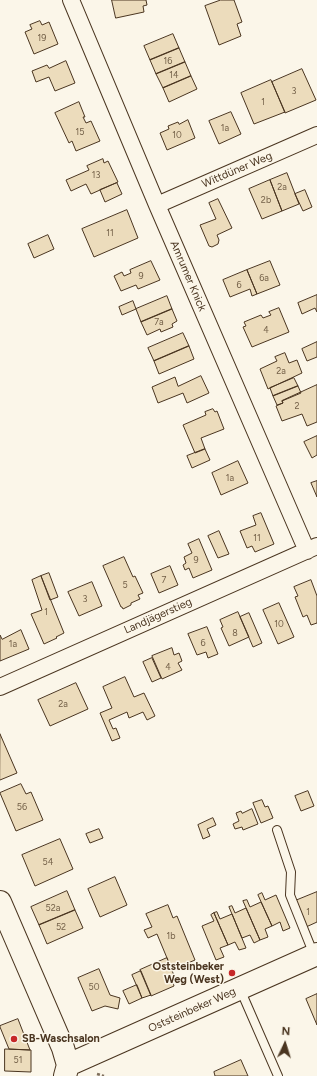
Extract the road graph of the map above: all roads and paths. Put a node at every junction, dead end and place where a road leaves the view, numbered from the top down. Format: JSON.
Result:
{"nodes":[{"id":1,"x":71,"y":0,"type":"edge"},
{"id":2,"x":317,"y":135,"type":"edge"},
{"id":3,"x":157,"y":205,"type":"junction"},
{"id":4,"x":312,"y":548,"type":"edge"},
{"id":5,"x":0,"y":687,"type":"edge"},
{"id":6,"x":277,"y":830,"type":"dead end"},
{"id":7,"x":0,"y":902,"type":"edge"},
{"id":8,"x":315,"y":955,"type":"edge"},
{"id":9,"x":239,"y":989,"type":"junction"},
{"id":10,"x":66,"y":1070,"type":"edge"},
{"id":11,"x":278,"y":1076,"type":"edge"}],
"edges":[{"from":1,"to":3,"type":"street","name":"Amrumer Knick"},
{"from":2,"to":3,"type":"street","name":"Wittdüner Weg"},
{"from":3,"to":4,"type":"street","name":"Amrumer Knick"},
{"from":4,"to":5,"type":"street","name":"Landjägerstieg"},
{"from":6,"to":8,"type":"lane"},
{"from":7,"to":10,"type":"street"},
{"from":8,"to":9,"type":"street","name":"Oststeinbeker Weg"},
{"from":9,"to":10,"type":"street","name":"Oststeinbeker Weg"},
{"from":9,"to":11,"type":"lane"}]}
